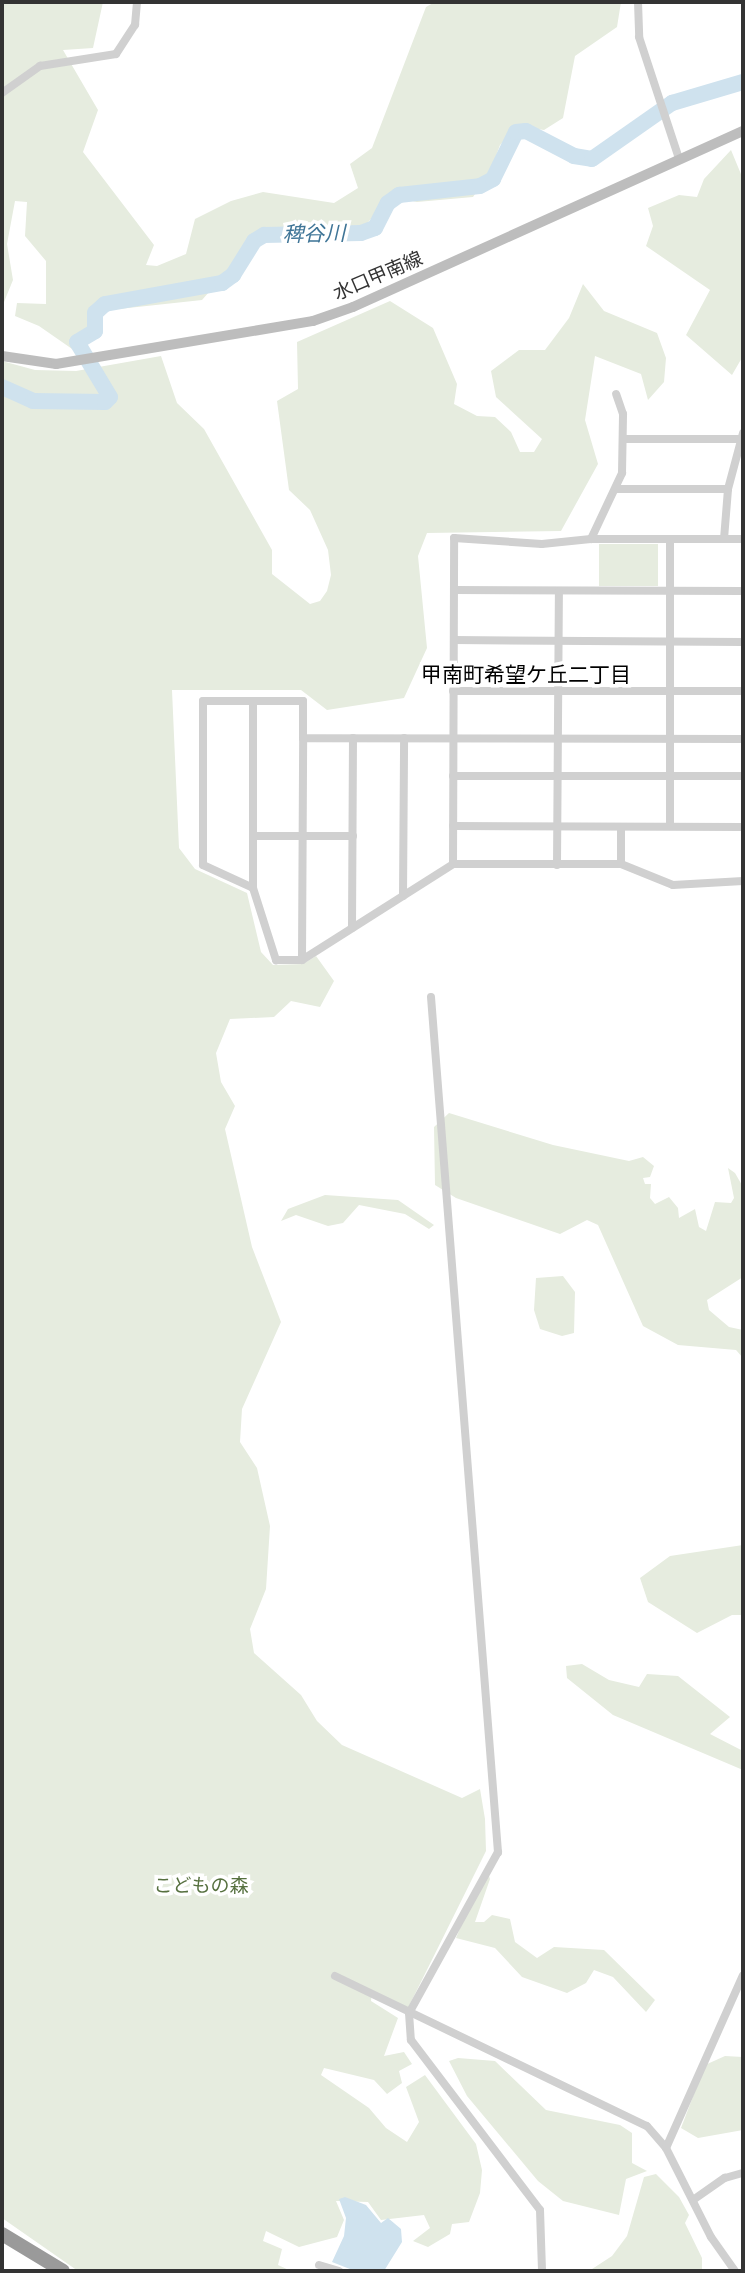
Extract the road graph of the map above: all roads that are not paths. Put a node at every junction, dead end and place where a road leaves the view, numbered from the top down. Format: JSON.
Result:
{"nodes":[{"id":1,"x":137,"y":2,"type":"edge"},
{"id":2,"x":638,"y":2,"type":"edge"},
{"id":3,"x":2,"y":93,"type":"edge"},
{"id":4,"x":743,"y":131,"type":"edge"},
{"id":5,"x":679,"y":159,"type":"junction"},
{"id":6,"x":2,"y":356,"type":"edge"},
{"id":7,"x":616,"y":394,"type":"dead end"},
{"id":8,"x":742,"y":436,"type":"edge"},
{"id":9,"x":623,"y":439,"type":"junction"},
{"id":10,"x":616,"y":489,"type":"junction"},
{"id":11,"x":728,"y":489,"type":"junction"},
{"id":12,"x":591,"y":538,"type":"junction"},
{"id":13,"x":724,"y":539,"type":"junction"},
{"id":14,"x":743,"y":539,"type":"edge"},
{"id":15,"x":670,"y":540,"type":"junction"},
{"id":16,"x":454,"y":590,"type":"junction"},
{"id":17,"x":559,"y":591,"type":"junction"},
{"id":18,"x":671,"y":591,"type":"junction"},
{"id":19,"x":743,"y":591,"type":"edge"},
{"id":20,"x":454,"y":640,"type":"junction"},
{"id":21,"x":558,"y":641,"type":"junction"},
{"id":22,"x":671,"y":642,"type":"junction"},
{"id":23,"x":743,"y":642,"type":"edge"},
{"id":24,"x":453,"y":691,"type":"junction"},
{"id":25,"x":558,"y":691,"type":"junction"},
{"id":26,"x":671,"y":691,"type":"junction"},
{"id":27,"x":743,"y":691,"type":"edge"},
{"id":28,"x":253,"y":701,"type":"junction"},
{"id":29,"x":303,"y":738,"type":"junction"},
{"id":30,"x":353,"y":738,"type":"junction"},
{"id":31,"x":404,"y":738,"type":"junction"},
{"id":32,"x":453,"y":738,"type":"junction"},
{"id":33,"x":558,"y":738,"type":"junction"},
{"id":34,"x":670,"y":739,"type":"junction"},
{"id":35,"x":743,"y":739,"type":"edge"},
{"id":36,"x":453,"y":776,"type":"junction"},
{"id":37,"x":558,"y":776,"type":"junction"},
{"id":38,"x":670,"y":776,"type":"junction"},
{"id":39,"x":743,"y":776,"type":"edge"},
{"id":40,"x":453,"y":826,"type":"junction"},
{"id":41,"x":558,"y":826,"type":"junction"},
{"id":42,"x":621,"y":827,"type":"junction"},
{"id":43,"x":670,"y":827,"type":"junction"},
{"id":44,"x":743,"y":827,"type":"edge"},
{"id":45,"x":253,"y":836,"type":"junction"},
{"id":46,"x":303,"y":836,"type":"junction"},
{"id":47,"x":353,"y":836,"type":"junction"},
{"id":48,"x":453,"y":864,"type":"junction"},
{"id":49,"x":621,"y":864,"type":"junction"},
{"id":50,"x":557,"y":865,"type":"junction"},
{"id":51,"x":743,"y":881,"type":"edge"},
{"id":52,"x":253,"y":888,"type":"junction"},
{"id":53,"x":403,"y":896,"type":"junction"},
{"id":54,"x":352,"y":928,"type":"junction"},
{"id":55,"x":302,"y":960,"type":"junction"},
{"id":56,"x":430,"y":997,"type":"dead end"},
{"id":57,"x":743,"y":1975,"type":"edge"},
{"id":58,"x":335,"y":1976,"type":"dead end"},
{"id":59,"x":409,"y":2013,"type":"junction"},
{"id":60,"x":666,"y":2148,"type":"junction"},
{"id":61,"x":743,"y":2174,"type":"edge"},
{"id":62,"x":693,"y":2200,"type":"junction"},
{"id":63,"x":2,"y":2234,"type":"edge"},
{"id":64,"x":319,"y":2265,"type":"dead end"},
{"id":65,"x":63,"y":2271,"type":"edge"},
{"id":66,"x":339,"y":2271,"type":"edge"},
{"id":67,"x":542,"y":2271,"type":"edge"},
{"id":68,"x":735,"y":2271,"type":"edge"}],
"edges":[{"from":1,"to":3,"type":"street"},
{"from":2,"to":5,"type":"street"},
{"from":4,"to":5,"type":"main road","name":"水口甲南線"},
{"from":5,"to":6,"type":"main road","name":"水口甲南線"},
{"from":7,"to":9,"type":"street"},
{"from":8,"to":9,"type":"street"},
{"from":8,"to":11,"type":"street"},
{"from":9,"to":10,"type":"street"},
{"from":10,"to":11,"type":"street"},
{"from":10,"to":12,"type":"street"},
{"from":11,"to":13,"type":"street"},
{"from":12,"to":15,"type":"street"},
{"from":12,"to":16,"type":"street"},
{"from":13,"to":14,"type":"street"},
{"from":13,"to":15,"type":"street"},
{"from":15,"to":18,"type":"street"},
{"from":16,"to":17,"type":"street"},
{"from":16,"to":20,"type":"street"},
{"from":17,"to":18,"type":"street"},
{"from":17,"to":21,"type":"street"},
{"from":18,"to":19,"type":"street"},
{"from":18,"to":22,"type":"street"},
{"from":20,"to":21,"type":"street"},
{"from":20,"to":24,"type":"street"},
{"from":21,"to":22,"type":"street"},
{"from":21,"to":25,"type":"street"},
{"from":22,"to":23,"type":"street"},
{"from":22,"to":26,"type":"street"},
{"from":24,"to":25,"type":"street"},
{"from":24,"to":32,"type":"street"},
{"from":25,"to":26,"type":"street"},
{"from":25,"to":33,"type":"street"},
{"from":26,"to":27,"type":"street"},
{"from":26,"to":34,"type":"street"},
{"from":28,"to":29,"type":"street"},
{"from":28,"to":45,"type":"street"},
{"from":28,"to":52,"type":"street"},
{"from":29,"to":30,"type":"street"},
{"from":29,"to":46,"type":"street"},
{"from":30,"to":31,"type":"street"},
{"from":30,"to":47,"type":"street"},
{"from":31,"to":32,"type":"street"},
{"from":31,"to":53,"type":"street"},
{"from":32,"to":33,"type":"street"},
{"from":32,"to":36,"type":"street"},
{"from":33,"to":34,"type":"street"},
{"from":33,"to":37,"type":"street"},
{"from":34,"to":35,"type":"street"},
{"from":34,"to":38,"type":"street"},
{"from":36,"to":37,"type":"street"},
{"from":36,"to":40,"type":"street"},
{"from":37,"to":38,"type":"street"},
{"from":37,"to":41,"type":"street"},
{"from":38,"to":39,"type":"street"},
{"from":38,"to":43,"type":"street"},
{"from":40,"to":41,"type":"street"},
{"from":40,"to":48,"type":"street"},
{"from":41,"to":42,"type":"street"},
{"from":41,"to":50,"type":"street"},
{"from":42,"to":43,"type":"street"},
{"from":42,"to":49,"type":"street"},
{"from":43,"to":44,"type":"street"},
{"from":45,"to":46,"type":"street"},
{"from":45,"to":52,"type":"street"},
{"from":46,"to":47,"type":"street"},
{"from":46,"to":55,"type":"street"},
{"from":47,"to":54,"type":"street"},
{"from":48,"to":50,"type":"street"},
{"from":48,"to":53,"type":"street"},
{"from":49,"to":50,"type":"street"},
{"from":49,"to":51,"type":"street"},
{"from":52,"to":55,"type":"street"},
{"from":53,"to":54,"type":"street"},
{"from":54,"to":55,"type":"street"},
{"from":56,"to":59,"type":"street"},
{"from":57,"to":60,"type":"street"},
{"from":58,"to":59,"type":"street"},
{"from":59,"to":60,"type":"street"},
{"from":59,"to":67,"type":"street"},
{"from":60,"to":62,"type":"street"},
{"from":61,"to":62,"type":"street"},
{"from":62,"to":68,"type":"street"},
{"from":63,"to":65,"type":"highway"},
{"from":64,"to":66,"type":"street"}]}
